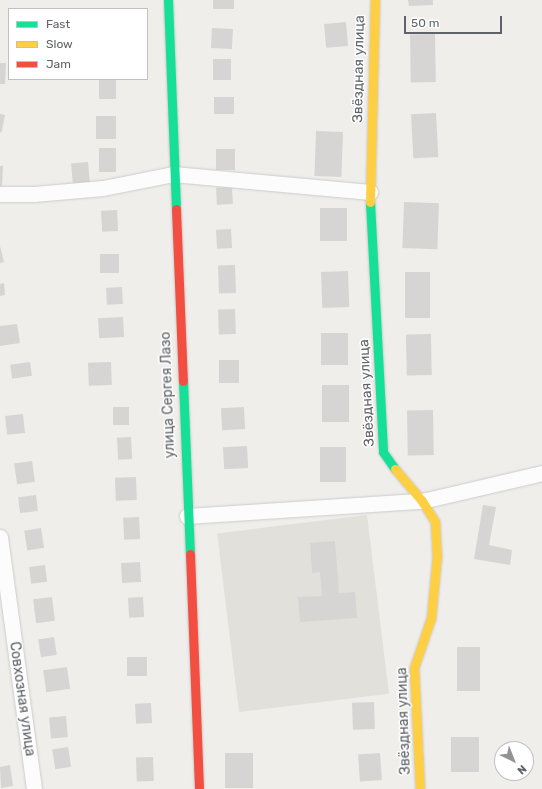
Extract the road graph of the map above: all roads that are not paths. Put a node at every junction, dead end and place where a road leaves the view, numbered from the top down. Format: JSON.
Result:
{"nodes":[{"id":1,"x":168,"y":0,"type":"edge"},
{"id":2,"x":375,"y":0,"type":"edge"},
{"id":3,"x":173,"y":174,"type":"junction"},
{"id":4,"x":370,"y":192,"type":"junction"},
{"id":5,"x":0,"y":194,"type":"edge"},
{"id":6,"x":542,"y":473,"type":"edge"},
{"id":7,"x":422,"y":501,"type":"junction"},
{"id":8,"x":188,"y":516,"type":"junction"},
{"id":9,"x":0,"y":537,"type":"edge"},
{"id":10,"x":34,"y":789,"type":"edge"},
{"id":11,"x":199,"y":789,"type":"edge"},
{"id":12,"x":420,"y":789,"type":"edge"}],
"edges":[{"from":1,"to":3,"type":"street","name":"улица Сергея Лазо"},
{"from":2,"to":4,"type":"street","name":"Звёздная улица"},
{"from":3,"to":4,"type":"street"},
{"from":3,"to":5,"type":"street"},
{"from":3,"to":8,"type":"street","name":"улица Сергея Лазо"},
{"from":4,"to":7,"type":"street","name":"Звёздная улица"},
{"from":6,"to":7,"type":"street"},
{"from":7,"to":8,"type":"street"},
{"from":7,"to":12,"type":"street","name":"Звёздная улица"},
{"from":8,"to":11,"type":"street","name":"улица Сергея Лазо"},
{"from":9,"to":10,"type":"street","name":"Совхозная улица"}]}
